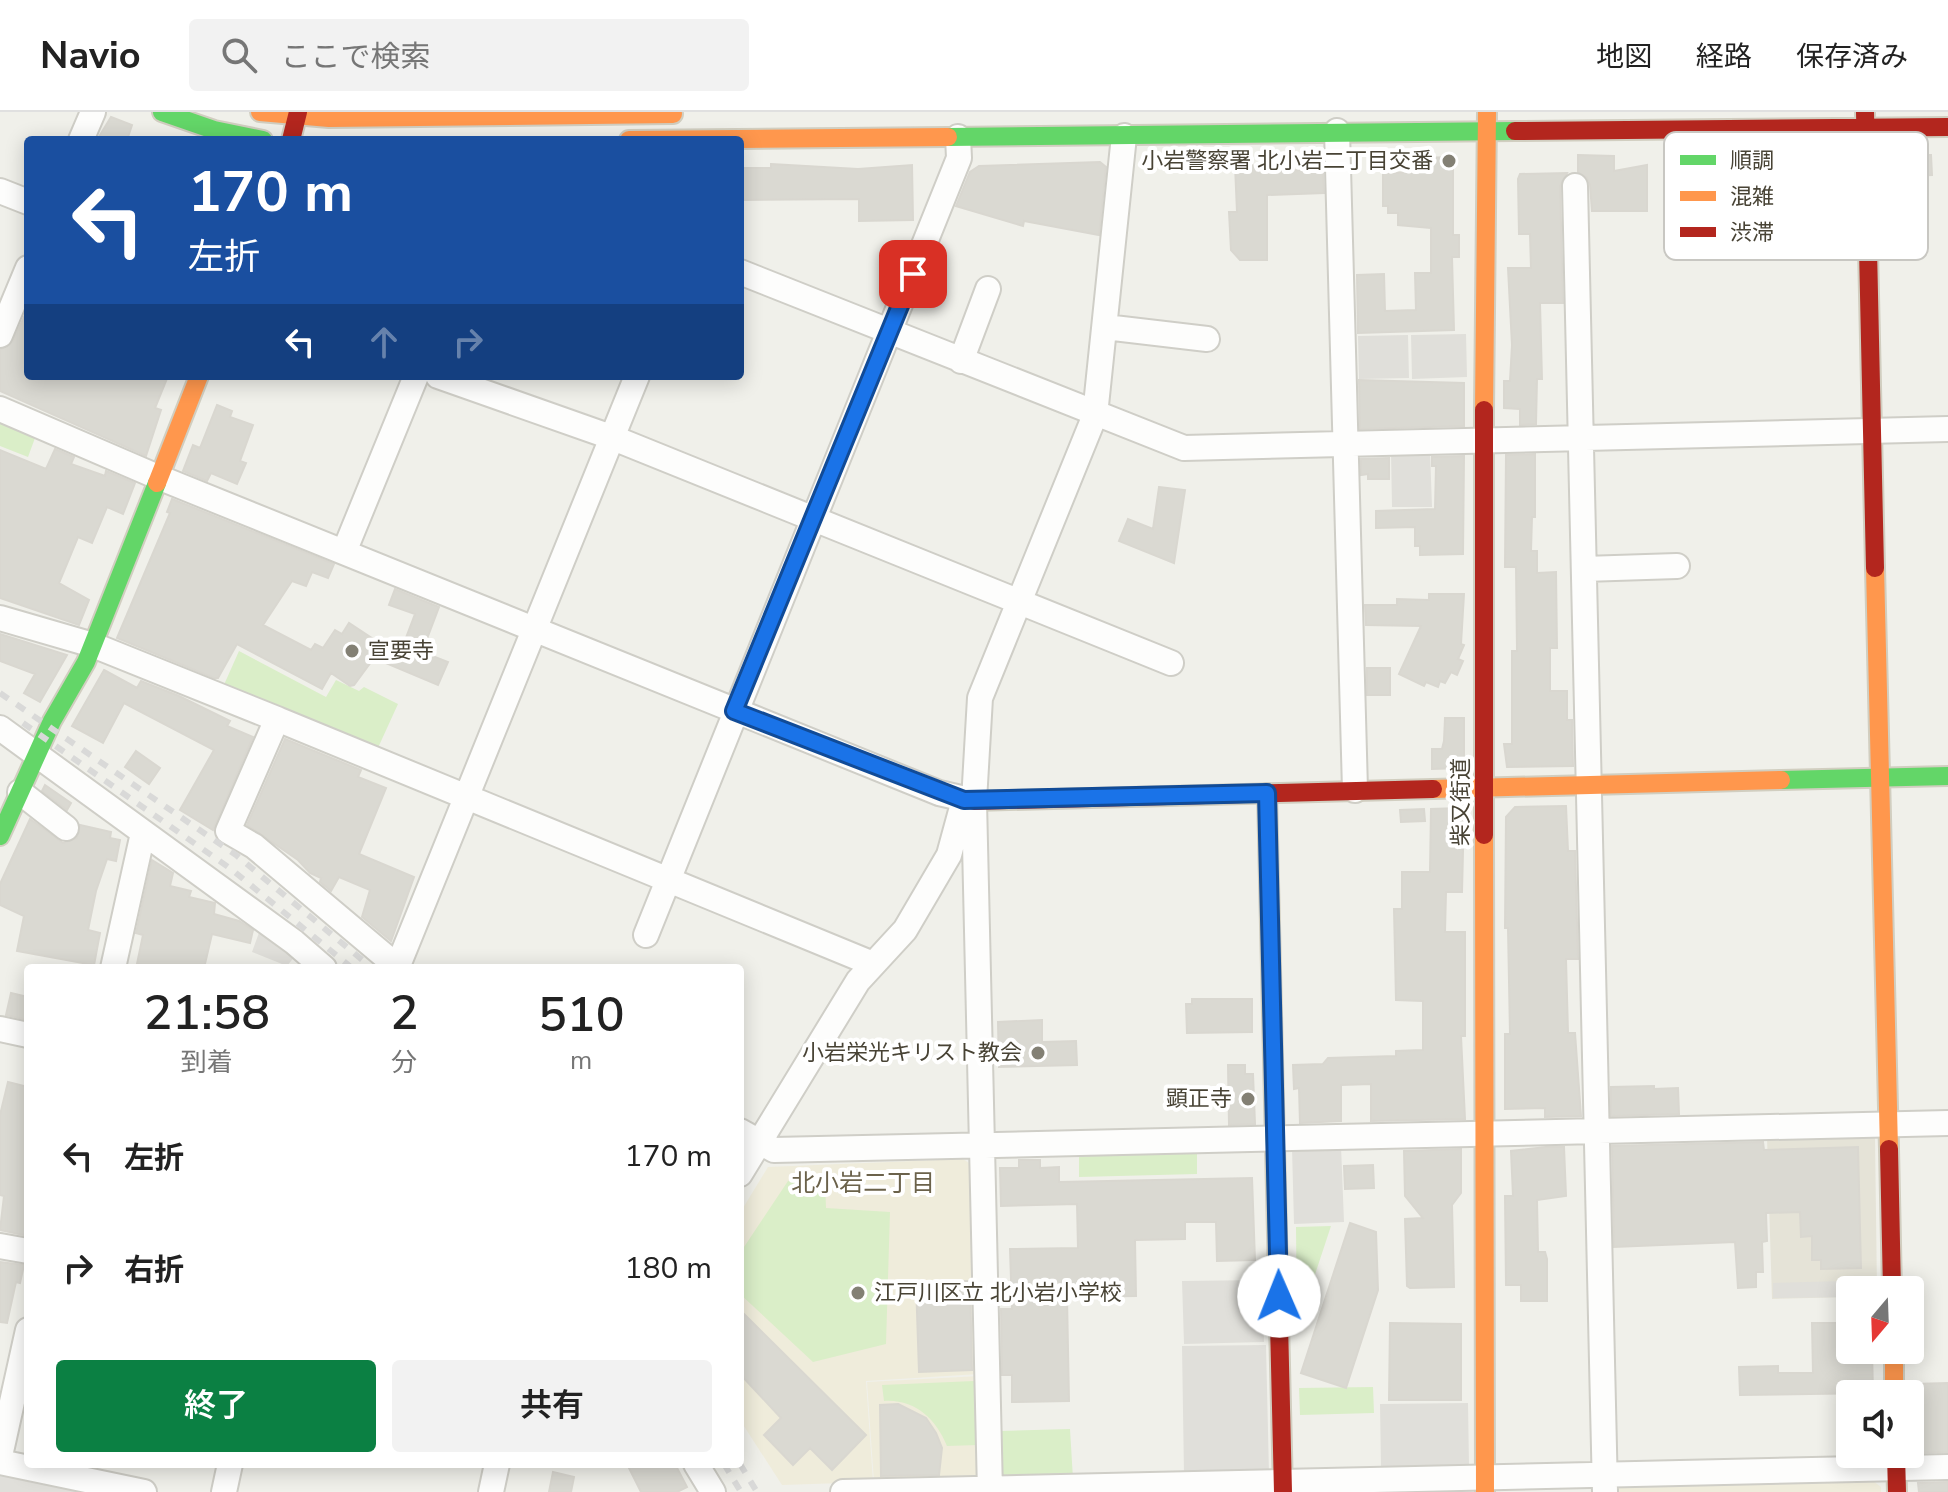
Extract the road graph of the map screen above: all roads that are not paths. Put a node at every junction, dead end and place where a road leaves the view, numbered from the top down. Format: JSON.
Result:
{"nodes":[{"id":1,"x":93,"y":112,"type":"edge"},
{"id":2,"x":162,"y":112,"type":"edge"},
{"id":3,"x":260,"y":112,"type":"edge"},
{"id":4,"x":694,"y":113,"type":"edge"},
{"id":5,"x":298,"y":115,"type":"edge"},
{"id":6,"x":1865,"y":120,"type":"edge"},
{"id":7,"x":1487,"y":121,"type":"edge"},
{"id":8,"x":1948,"y":127,"type":"edge"},
{"id":9,"x":1337,"y":131,"type":"junction"},
{"id":10,"x":83,"y":136,"type":"edge"},
{"id":11,"x":243,"y":136,"type":"edge"},
{"id":12,"x":292,"y":136,"type":"edge"},
{"id":13,"x":1124,"y":136,"type":"junction"},
{"id":14,"x":958,"y":137,"type":"junction"},
{"id":15,"x":744,"y":139,"type":"edge"},
{"id":16,"x":1575,"y":186,"type":"dead end"},
{"id":17,"x":0,"y":191,"type":"edge"},
{"id":18,"x":24,"y":200,"type":"edge"},
{"id":19,"x":1868,"y":260,"type":"edge"},
{"id":20,"x":744,"y":274,"type":"edge"},
{"id":21,"x":24,"y":278,"type":"edge"},
{"id":22,"x":988,"y":289,"type":"dead end"},
{"id":23,"x":1105,"y":327,"type":"junction"},
{"id":24,"x":890,"y":332,"type":"junction"},
{"id":25,"x":0,"y":335,"type":"edge"},
{"id":26,"x":1207,"y":339,"type":"dead end"},
{"id":27,"x":961,"y":361,"type":"junction"},
{"id":28,"x":197,"y":380,"type":"edge"},
{"id":29,"x":414,"y":380,"type":"edge"},
{"id":30,"x":449,"y":380,"type":"edge"},
{"id":31,"x":635,"y":380,"type":"edge"},
{"id":32,"x":0,"y":409,"type":"edge"},
{"id":33,"x":1095,"y":415,"type":"junction"},
{"id":34,"x":1948,"y":429,"type":"edge"},
{"id":35,"x":1872,"y":432,"type":"junction"},
{"id":36,"x":611,"y":437,"type":"junction"},
{"id":37,"x":1580,"y":438,"type":"junction"},
{"id":38,"x":1484,"y":441,"type":"junction"},
{"id":39,"x":1348,"y":444,"type":"junction"},
{"id":40,"x":158,"y":477,"type":"junction"},
{"id":41,"x":814,"y":520,"type":"junction"},
{"id":42,"x":344,"y":552,"type":"junction"},
{"id":43,"x":1677,"y":566,"type":"dead end"},
{"id":44,"x":1584,"y":569,"type":"junction"},
{"id":45,"x":1020,"y":602,"type":"junction"},
{"id":46,"x":0,"y":618,"type":"edge"},
{"id":47,"x":533,"y":629,"type":"junction"},
{"id":48,"x":93,"y":645,"type":"junction"},
{"id":49,"x":1171,"y":663,"type":"dead end"},
{"id":50,"x":734,"y":711,"type":"junction"},
{"id":51,"x":277,"y":719,"type":"junction"},
{"id":52,"x":0,"y":728,"type":"edge"},
{"id":53,"x":38,"y":755,"type":"junction"},
{"id":54,"x":1948,"y":776,"type":"edge"},
{"id":55,"x":1880,"y":778,"type":"junction"},
{"id":56,"x":1589,"y":786,"type":"junction"},
{"id":57,"x":1485,"y":787,"type":"junction"},
{"id":58,"x":1355,"y":790,"type":"junction"},
{"id":59,"x":20,"y":792,"type":"junction"},
{"id":60,"x":1267,"y":793,"type":"junction"},
{"id":61,"x":467,"y":796,"type":"junction"},
{"id":62,"x":964,"y":800,"type":"junction"},
{"id":63,"x":66,"y":828,"type":"dead end"},
{"id":64,"x":143,"y":833,"type":"junction"},
{"id":65,"x":0,"y":836,"type":"edge"},
{"id":66,"x":668,"y":879,"type":"junction"},
{"id":67,"x":646,"y":935,"type":"dead end"},
{"id":68,"x":114,"y":964,"type":"edge"},
{"id":69,"x":319,"y":964,"type":"edge"},
{"id":70,"x":393,"y":964,"type":"edge"},
{"id":71,"x":400,"y":964,"type":"edge"},
{"id":72,"x":873,"y":964,"type":"junction"},
{"id":73,"x":0,"y":1029,"type":"edge"},
{"id":74,"x":24,"y":1034,"type":"edge"},
{"id":75,"x":1948,"y":1123,"type":"edge"},
{"id":76,"x":1889,"y":1125,"type":"junction"},
{"id":77,"x":1597,"y":1131,"type":"junction"},
{"id":78,"x":750,"y":1136,"type":"edge"},
{"id":79,"x":1485,"y":1136,"type":"junction"},
{"id":80,"x":1275,"y":1141,"type":"junction"},
{"id":81,"x":983,"y":1145,"type":"junction"},
{"id":82,"x":744,"y":1159,"type":"edge"},
{"id":83,"x":0,"y":1246,"type":"edge"},
{"id":84,"x":24,"y":1250,"type":"edge"},
{"id":85,"x":1892,"y":1276,"type":"edge"},
{"id":86,"x":24,"y":1348,"type":"edge"},
{"id":87,"x":0,"y":1456,"type":"edge"},
{"id":88,"x":0,"y":1462,"type":"edge"},
{"id":89,"x":24,"y":1467,"type":"edge"},
{"id":90,"x":1948,"y":1467,"type":"edge"},
{"id":91,"x":29,"y":1468,"type":"edge"},
{"id":92,"x":229,"y":1468,"type":"edge"},
{"id":93,"x":496,"y":1468,"type":"edge"},
{"id":94,"x":698,"y":1468,"type":"edge"},
{"id":95,"x":1896,"y":1471,"type":"edge"},
{"id":96,"x":1604,"y":1483,"type":"edge"},
{"id":97,"x":1485,"y":1485,"type":"edge"},
{"id":98,"x":1283,"y":1487,"type":"edge"},
{"id":99,"x":1134,"y":1489,"type":"edge"},
{"id":100,"x":990,"y":1490,"type":"edge"},
{"id":101,"x":144,"y":1492,"type":"edge"},
{"id":102,"x":224,"y":1492,"type":"edge"},
{"id":103,"x":491,"y":1492,"type":"edge"},
{"id":104,"x":713,"y":1492,"type":"edge"},
{"id":105,"x":843,"y":1492,"type":"edge"}],
"edges":[{"from":1,"to":10,"type":"street"},
{"from":2,"to":11,"type":"street"},
{"from":3,"to":5,"type":"street"},
{"from":4,"to":5,"type":"street"},
{"from":5,"to":12,"type":"street"},
{"from":6,"to":7,"type":"street"},
{"from":6,"to":8,"type":"street"},
{"from":7,"to":9,"type":"street"},
{"from":7,"to":38,"type":"street","name":"柴又街道"},
{"from":9,"to":13,"type":"street"},
{"from":9,"to":39,"type":"street"},
{"from":13,"to":14,"type":"street"},
{"from":13,"to":23,"type":"street"},
{"from":14,"to":15,"type":"street"},
{"from":14,"to":24,"type":"street"},
{"from":16,"to":37,"type":"street"},
{"from":17,"to":18,"type":"street"},
{"from":19,"to":35,"type":"street"},
{"from":20,"to":24,"type":"street"},
{"from":21,"to":25,"type":"street"},
{"from":22,"to":27,"type":"street"},
{"from":23,"to":26,"type":"street"},
{"from":23,"to":33,"type":"street"},
{"from":24,"to":27,"type":"street"},
{"from":24,"to":41,"type":"street"},
{"from":27,"to":33,"type":"street"},
{"from":28,"to":40,"type":"street"},
{"from":29,"to":42,"type":"street"},
{"from":30,"to":36,"type":"street"},
{"from":31,"to":36,"type":"street"},
{"from":32,"to":40,"type":"street"},
{"from":33,"to":39,"type":"street"},
{"from":33,"to":45,"type":"street"},
{"from":34,"to":35,"type":"street"},
{"from":35,"to":37,"type":"street"},
{"from":35,"to":55,"type":"street"},
{"from":36,"to":41,"type":"street"},
{"from":36,"to":47,"type":"street"},
{"from":37,"to":38,"type":"street"},
{"from":37,"to":44,"type":"street"},
{"from":38,"to":39,"type":"street"},
{"from":38,"to":57,"type":"street","name":"柴又街道"},
{"from":39,"to":58,"type":"street"},
{"from":40,"to":42,"type":"street"},
{"from":40,"to":48,"type":"street"},
{"from":41,"to":45,"type":"street"},
{"from":41,"to":50,"type":"street"},
{"from":42,"to":47,"type":"street"},
{"from":43,"to":44,"type":"street"},
{"from":44,"to":56,"type":"street"},
{"from":45,"to":49,"type":"street"},
{"from":45,"to":62,"type":"street"},
{"from":46,"to":48,"type":"street"},
{"from":47,"to":50,"type":"street"},
{"from":47,"to":61,"type":"street"},
{"from":48,"to":51,"type":"street"},
{"from":48,"to":53,"type":"street"},
{"from":50,"to":62,"type":"street"},
{"from":50,"to":66,"type":"street"},
{"from":51,"to":61,"type":"street"},
{"from":51,"to":70,"type":"street"},
{"from":52,"to":53,"type":"street"},
{"from":53,"to":59,"type":"street"},
{"from":53,"to":64,"type":"street"},
{"from":54,"to":55,"type":"street"},
{"from":55,"to":56,"type":"street"},
{"from":55,"to":76,"type":"street"},
{"from":56,"to":57,"type":"street"},
{"from":56,"to":77,"type":"street"},
{"from":57,"to":58,"type":"street"},
{"from":57,"to":79,"type":"street","name":"柴又街道"},
{"from":58,"to":60,"type":"street"},
{"from":59,"to":63,"type":"street"},
{"from":59,"to":65,"type":"street"},
{"from":60,"to":62,"type":"street"},
{"from":60,"to":80,"type":"street"},
{"from":61,"to":66,"type":"street"},
{"from":61,"to":71,"type":"street"},
{"from":62,"to":72,"type":"street"},
{"from":62,"to":81,"type":"street"},
{"from":64,"to":68,"type":"street"},
{"from":64,"to":69,"type":"street"},
{"from":66,"to":67,"type":"street"},
{"from":66,"to":72,"type":"street"},
{"from":72,"to":78,"type":"street"},
{"from":73,"to":74,"type":"street"},
{"from":75,"to":76,"type":"street"},
{"from":76,"to":77,"type":"street"},
{"from":76,"to":85,"type":"street"},
{"from":77,"to":79,"type":"street"},
{"from":77,"to":96,"type":"street"},
{"from":78,"to":81,"type":"street"},
{"from":78,"to":82,"type":"street"},
{"from":79,"to":80,"type":"street"},
{"from":79,"to":97,"type":"street","name":"柴又街道"},
{"from":80,"to":81,"type":"street"},
{"from":80,"to":98,"type":"street"},
{"from":81,"to":100,"type":"street"},
{"from":83,"to":84,"type":"street"},
{"from":86,"to":87,"type":"street"},
{"from":88,"to":89,"type":"street"},
{"from":90,"to":95,"type":"street"},
{"from":91,"to":101,"type":"street"},
{"from":92,"to":102,"type":"street"},
{"from":93,"to":103,"type":"street"},
{"from":94,"to":104,"type":"street"},
{"from":95,"to":96,"type":"street"},
{"from":96,"to":97,"type":"street"},
{"from":97,"to":98,"type":"street"},
{"from":98,"to":99,"type":"street"},
{"from":99,"to":100,"type":"street"},
{"from":100,"to":105,"type":"street"}]}
